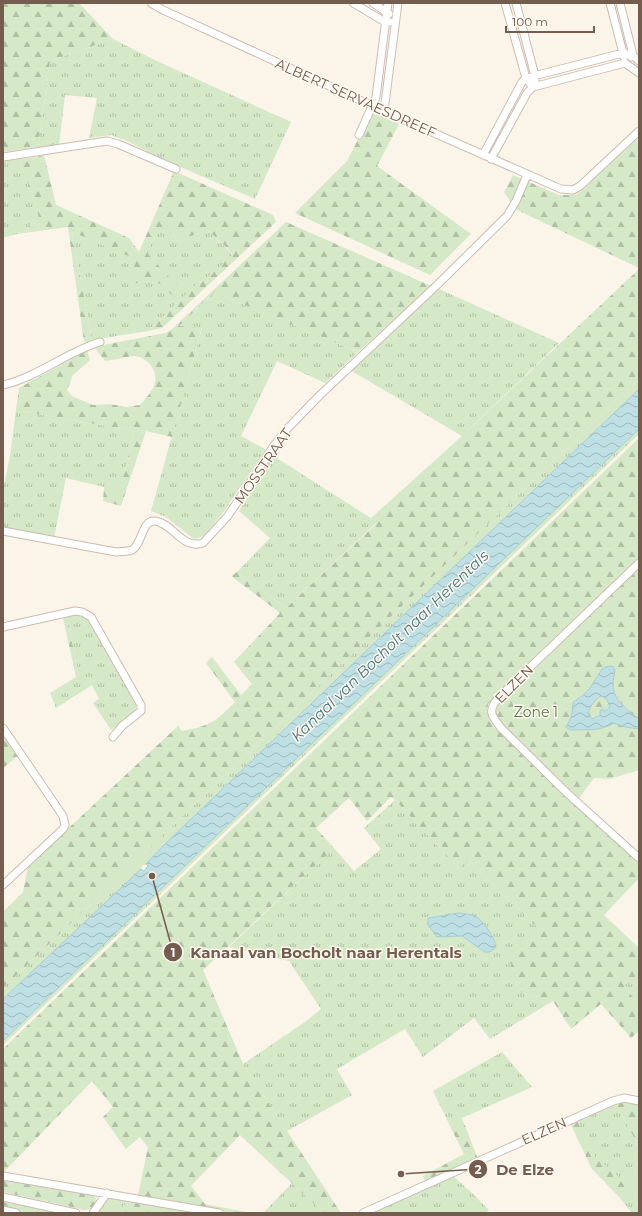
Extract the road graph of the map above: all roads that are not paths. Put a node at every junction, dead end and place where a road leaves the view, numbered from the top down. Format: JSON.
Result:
{"nodes":[{"id":1,"x":152,"y":3,"type":"edge"},
{"id":2,"x":353,"y":3,"type":"edge"},
{"id":3,"x":373,"y":3,"type":"edge"},
{"id":4,"x":388,"y":3,"type":"edge"},
{"id":5,"x":398,"y":3,"type":"edge"},
{"id":6,"x":505,"y":3,"type":"edge"},
{"id":7,"x":516,"y":3,"type":"edge"},
{"id":8,"x":610,"y":3,"type":"edge"},
{"id":9,"x":620,"y":3,"type":"edge"},
{"id":10,"x":387,"y":11,"type":"junction"},
{"id":11,"x":385,"y":22,"type":"junction"},
{"id":12,"x":396,"y":22,"type":"junction"},
{"id":13,"x":623,"y":53,"type":"junction"},
{"id":14,"x":634,"y":55,"type":"junction"},
{"id":15,"x":639,"y":61,"type":"edge"},
{"id":16,"x":625,"y":63,"type":"junction"},
{"id":17,"x":639,"y":73,"type":"edge"},
{"id":18,"x":535,"y":76,"type":"junction"},
{"id":19,"x":526,"y":78,"type":"junction"},
{"id":20,"x":533,"y":87,"type":"junction"},
{"id":21,"x":372,"y":106,"type":"junction"},
{"id":22,"x":384,"y":111,"type":"junction"},
{"id":23,"x":639,"y":131,"type":"edge"},
{"id":24,"x":359,"y":135,"type":"dead end"},
{"id":25,"x":483,"y":154,"type":"junction"},
{"id":26,"x":3,"y":157,"type":"edge"},
{"id":27,"x":491,"y":158,"type":"junction"},
{"id":28,"x":176,"y":169,"type":"dead end"},
{"id":29,"x":527,"y":175,"type":"junction"},
{"id":30,"x":100,"y":342,"type":"dead end"},
{"id":31,"x":3,"y":385,"type":"edge"},
{"id":32,"x":3,"y":531,"type":"edge"},
{"id":33,"x":639,"y":563,"type":"edge"},
{"id":34,"x":3,"y":627,"type":"edge"},
{"id":35,"x":3,"y":728,"type":"edge"},
{"id":36,"x":113,"y":737,"type":"dead end"},
{"id":37,"x":639,"y":858,"type":"edge"},
{"id":38,"x":3,"y":885,"type":"edge"},
{"id":39,"x":639,"y":1101,"type":"edge"},
{"id":40,"x":3,"y":1176,"type":"edge"},
{"id":41,"x":107,"y":1193,"type":"junction"},
{"id":42,"x":3,"y":1197,"type":"edge"},
{"id":43,"x":3,"y":1210,"type":"edge"},
{"id":44,"x":16,"y":1213,"type":"edge"},
{"id":45,"x":76,"y":1213,"type":"edge"},
{"id":46,"x":93,"y":1213,"type":"edge"},
{"id":47,"x":219,"y":1213,"type":"edge"},
{"id":48,"x":363,"y":1213,"type":"edge"}],
"edges":[{"from":1,"to":21,"type":"street","name":"ALBERT SERVAESDREEF"},
{"from":2,"to":11,"type":"street"},
{"from":3,"to":10,"type":"street"},
{"from":4,"to":10,"type":"street"},
{"from":5,"to":12,"type":"street"},
{"from":6,"to":19,"type":"street"},
{"from":7,"to":18,"type":"street"},
{"from":8,"to":13,"type":"street"},
{"from":9,"to":14,"type":"street"},
{"from":10,"to":11,"type":"street"},
{"from":10,"to":12,"type":"street"},
{"from":11,"to":12,"type":"street"},
{"from":11,"to":21,"type":"street"},
{"from":12,"to":22,"type":"street"},
{"from":13,"to":14,"type":"street"},
{"from":13,"to":16,"type":"street"},
{"from":13,"to":18,"type":"street"},
{"from":14,"to":15,"type":"street"},
{"from":14,"to":16,"type":"street"},
{"from":16,"to":17,"type":"street"},
{"from":16,"to":20,"type":"street"},
{"from":18,"to":19,"type":"street"},
{"from":18,"to":20,"type":"street"},
{"from":19,"to":20,"type":"street"},
{"from":19,"to":25,"type":"street"},
{"from":20,"to":27,"type":"street"},
{"from":21,"to":22,"type":"street","name":"ALBERT SERVAESDREEF"},
{"from":21,"to":24,"type":"street"},
{"from":22,"to":25,"type":"street","name":"ALBERT SERVAESDREEF"},
{"from":23,"to":29,"type":"street","name":"ALBERT SERVAESDREEF"},
{"from":25,"to":27,"type":"street","name":"ALBERT SERVAESDREEF"},
{"from":26,"to":28,"type":"street"},
{"from":27,"to":29,"type":"street","name":"ALBERT SERVAESDREEF"},
{"from":29,"to":32,"type":"street","name":"MOSSTRAAT"},
{"from":30,"to":31,"type":"street"},
{"from":33,"to":37,"type":"street","name":"ELZEN"},
{"from":34,"to":36,"type":"street"},
{"from":35,"to":38,"type":"street"},
{"from":39,"to":48,"type":"street","name":"ELZEN"},
{"from":40,"to":41,"type":"street"},
{"from":41,"to":46,"type":"street"},
{"from":41,"to":47,"type":"street"},
{"from":42,"to":45,"type":"street"},
{"from":43,"to":44,"type":"street"}]}
